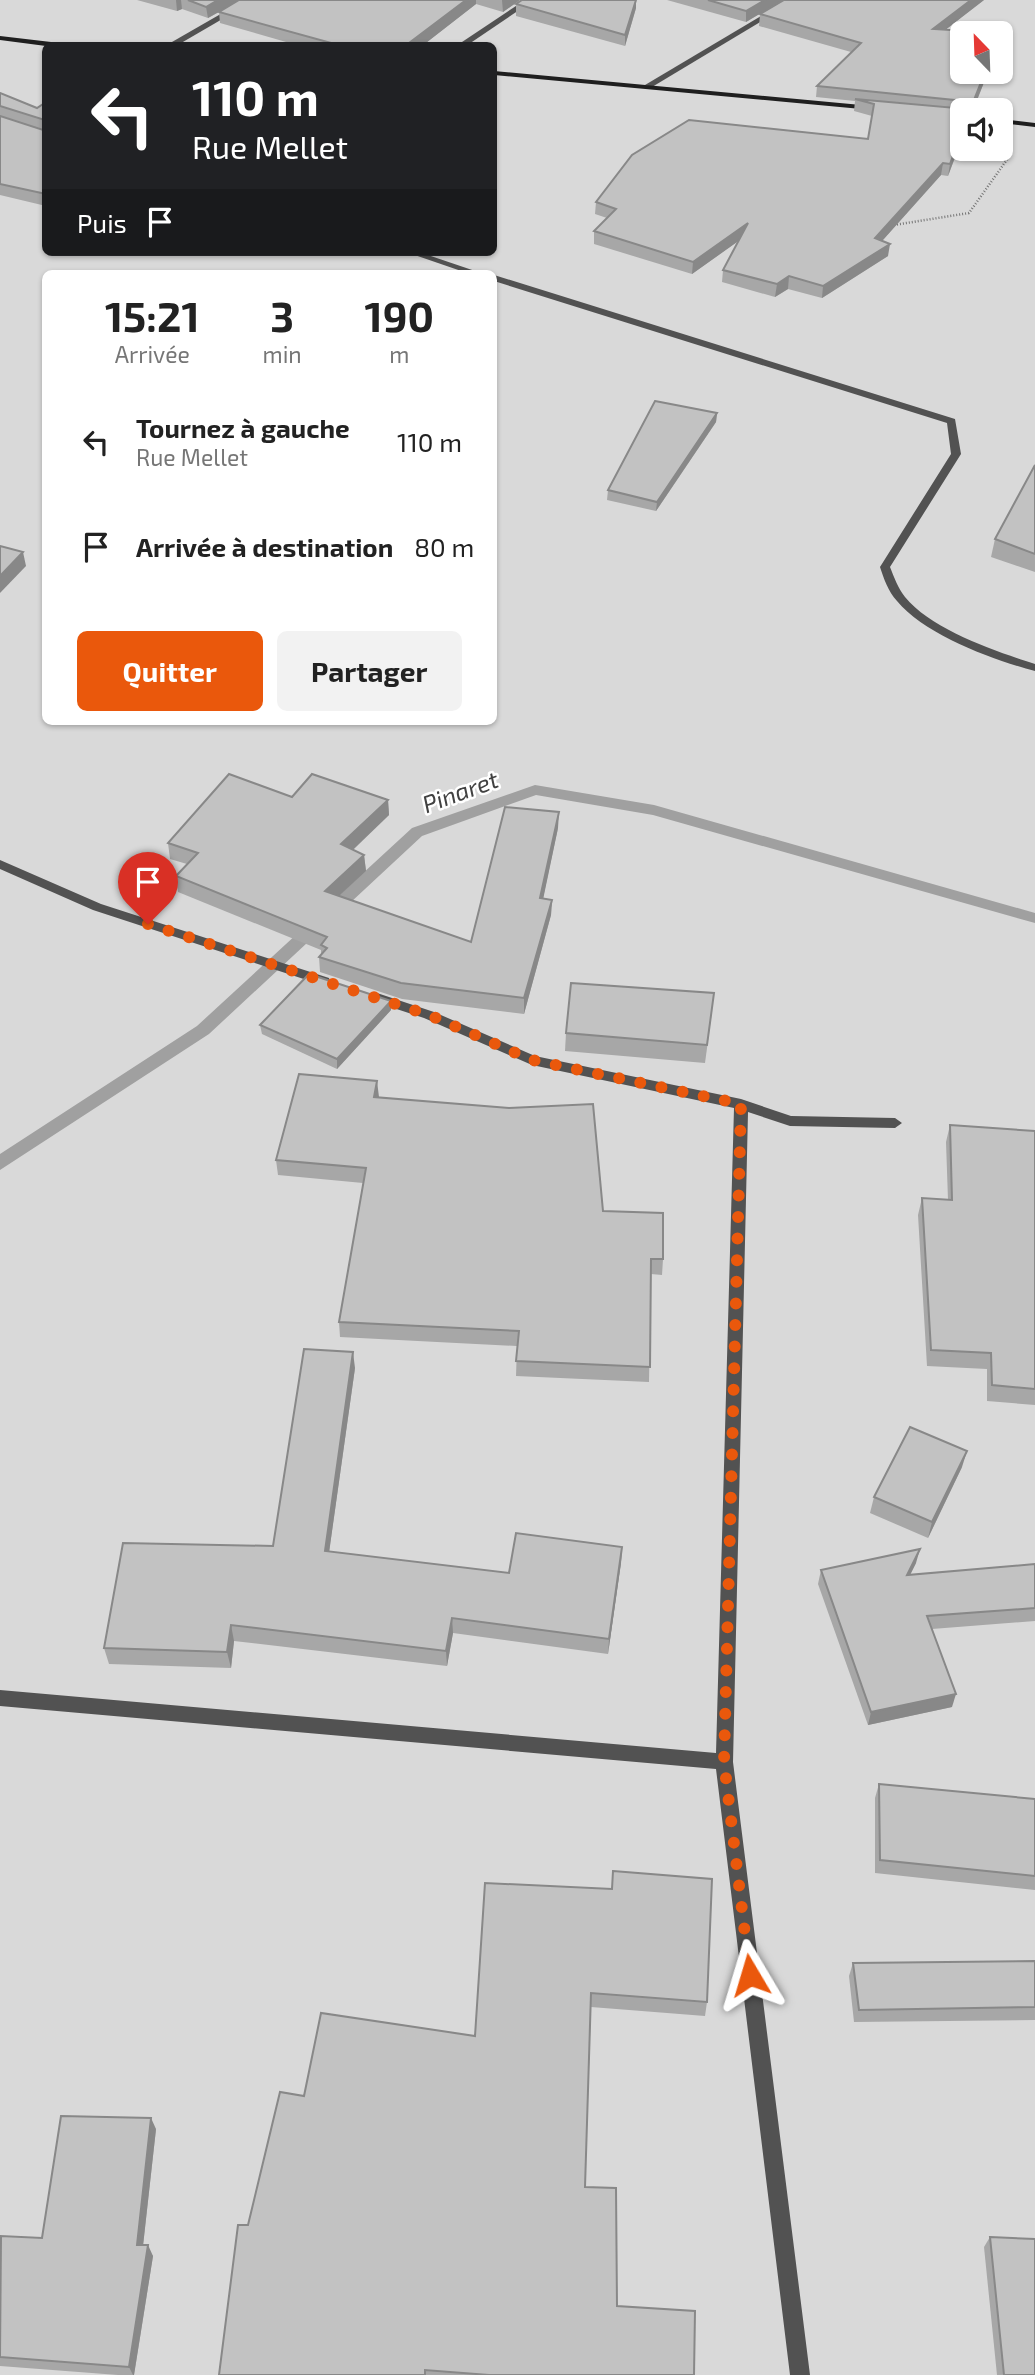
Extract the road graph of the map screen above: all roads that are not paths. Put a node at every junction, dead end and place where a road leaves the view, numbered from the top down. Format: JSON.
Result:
{"nodes":[{"id":1,"x":251,"y":0,"type":"edge"},
{"id":2,"x":530,"y":0,"type":"edge"},
{"id":3,"x":793,"y":0,"type":"edge"},
{"id":4,"x":0,"y":38,"type":"edge"},
{"id":5,"x":176,"y":42,"type":"edge"},
{"id":6,"x":466,"y":42,"type":"edge"},
{"id":7,"x":42,"y":43,"type":"edge"},
{"id":8,"x":497,"y":73,"type":"edge"},
{"id":9,"x":649,"y":85,"type":"junction"},
{"id":10,"x":881,"y":109,"type":"edge"},
{"id":11,"x":1013,"y":122,"type":"edge"},
{"id":12,"x":1035,"y":125,"type":"edge"},
{"id":13,"x":423,"y":256,"type":"edge"},
{"id":14,"x":467,"y":270,"type":"edge"},
{"id":15,"x":497,"y":279,"type":"edge"},
{"id":16,"x":1035,"y":668,"type":"edge"},
{"id":17,"x":0,"y":864,"type":"edge"},
{"id":18,"x":336,"y":985,"type":"edge"},
{"id":19,"x":362,"y":993,"type":"edge"},
{"id":20,"x":741,"y":1104,"type":"junction"},
{"id":21,"x":895,"y":1123,"type":"dead end"},
{"id":22,"x":0,"y":1698,"type":"edge"},
{"id":23,"x":724,"y":1762,"type":"junction"},
{"id":24,"x":800,"y":2375,"type":"edge"}],
"edges":[{"from":1,"to":5,"type":"street"},
{"from":2,"to":6,"type":"street"},
{"from":3,"to":9,"type":"street"},
{"from":4,"to":7,"type":"main road"},
{"from":8,"to":9,"type":"main road"},
{"from":9,"to":10,"type":"main road"},
{"from":11,"to":12,"type":"main road"},
{"from":13,"to":14,"type":"street"},
{"from":15,"to":16,"type":"street"},
{"from":17,"to":18,"type":"street"},
{"from":19,"to":20,"type":"street"},
{"from":20,"to":21,"type":"street"},
{"from":20,"to":23,"type":"street"},
{"from":22,"to":23,"type":"street"},
{"from":23,"to":24,"type":"street"}]}
